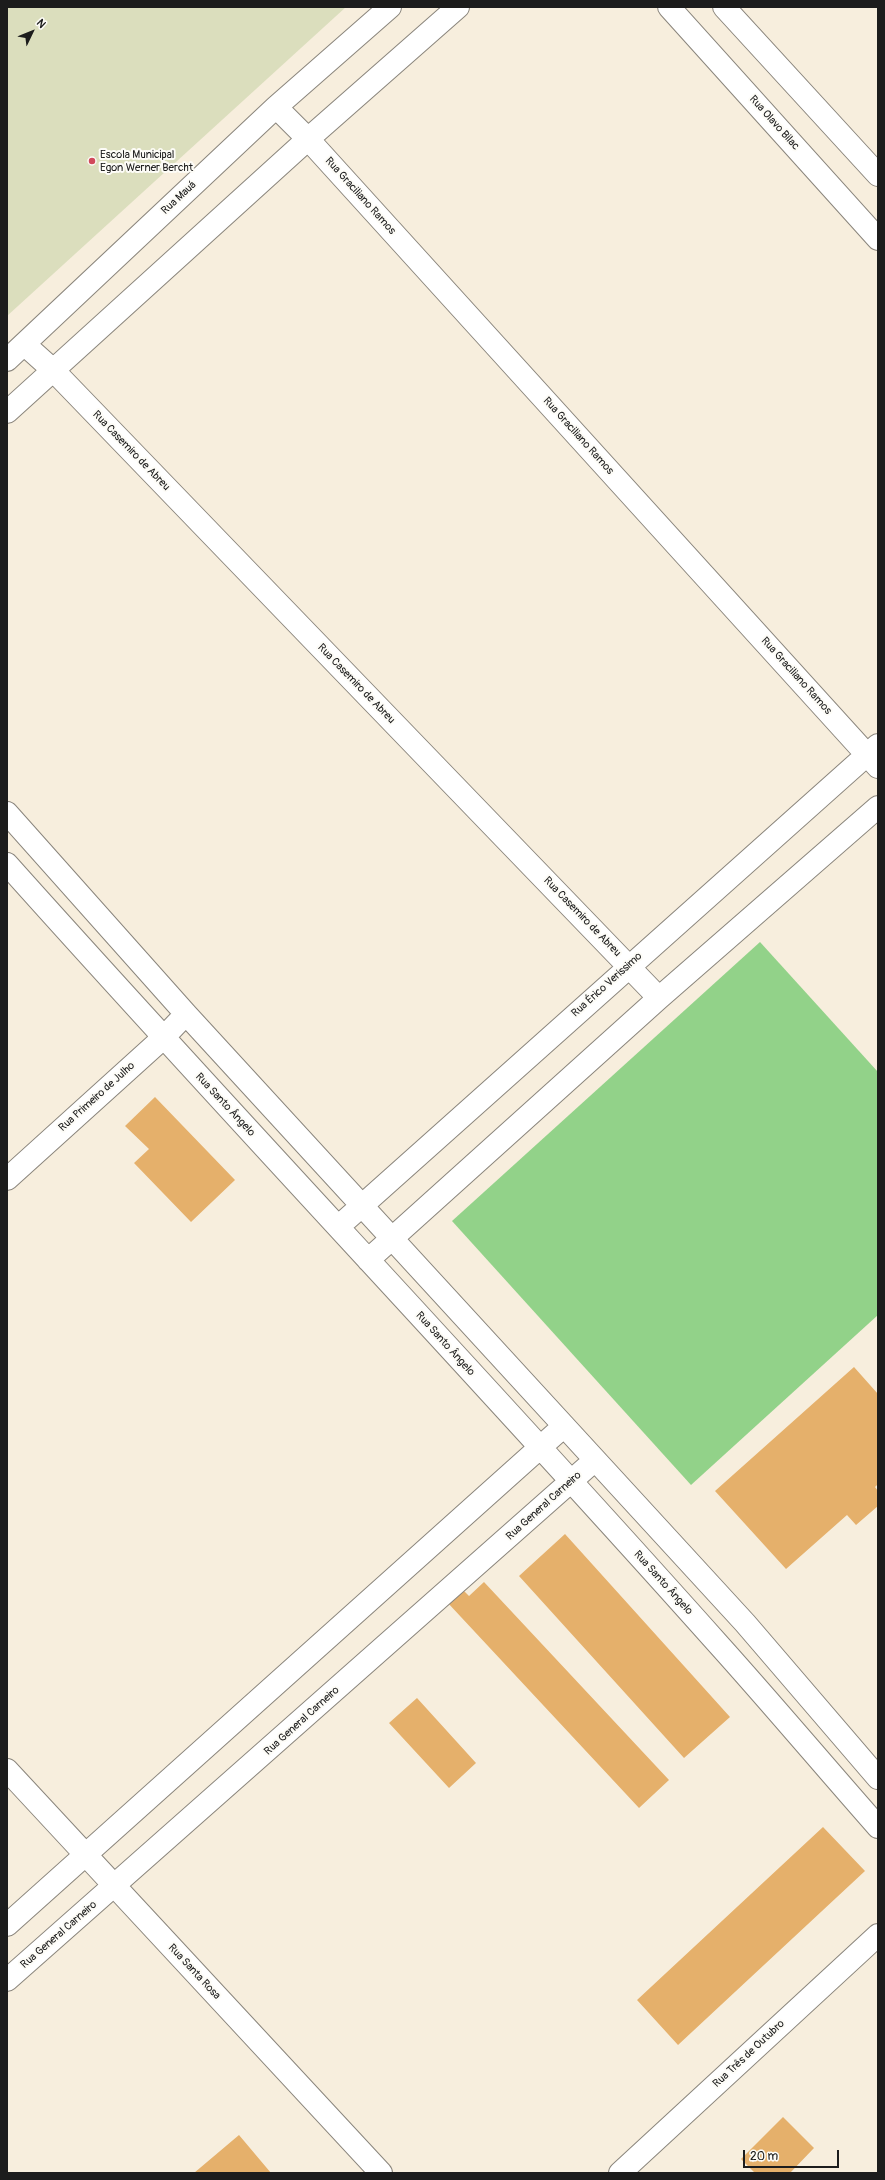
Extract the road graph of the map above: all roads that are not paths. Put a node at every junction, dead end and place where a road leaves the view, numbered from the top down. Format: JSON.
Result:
{"nodes":[{"id":1,"x":390,"y":7,"type":"edge"},
{"id":2,"x":458,"y":7,"type":"edge"},
{"id":3,"x":669,"y":7,"type":"edge"},
{"id":4,"x":724,"y":7,"type":"edge"},
{"id":5,"x":276,"y":107,"type":"junction"},
{"id":6,"x":308,"y":139,"type":"junction"},
{"id":7,"x":878,"y":175,"type":"edge"},
{"id":8,"x":878,"y":239,"type":"edge"},
{"id":9,"x":24,"y":344,"type":"junction"},
{"id":10,"x":7,"y":360,"type":"edge"},
{"id":11,"x":53,"y":370,"type":"junction"},
{"id":12,"x":7,"y":412,"type":"edge"},
{"id":13,"x":874,"y":756,"type":"edge"},
{"id":14,"x":878,"y":807,"type":"edge"},
{"id":15,"x":7,"y":813,"type":"edge"},
{"id":16,"x":7,"y":864,"type":"edge"},
{"id":17,"x":629,"y":966,"type":"junction"},
{"id":18,"x":659,"y":998,"type":"junction"},
{"id":19,"x":186,"y":1014,"type":"junction"},
{"id":20,"x":163,"y":1038,"type":"junction"},
{"id":21,"x":7,"y":1179,"type":"edge"},
{"id":22,"x":363,"y":1205,"type":"junction"},
{"id":23,"x":338,"y":1227,"type":"junction"},
{"id":24,"x":393,"y":1239,"type":"junction"},
{"id":25,"x":368,"y":1260,"type":"junction"},
{"id":26,"x":564,"y":1426,"type":"junction"},
{"id":27,"x":539,"y":1447,"type":"junction"},
{"id":28,"x":595,"y":1460,"type":"junction"},
{"id":29,"x":571,"y":1482,"type":"junction"},
{"id":30,"x":745,"y":1622,"type":"junction"},
{"id":31,"x":720,"y":1645,"type":"junction"},
{"id":32,"x":7,"y":1770,"type":"edge"},
{"id":33,"x":878,"y":1778,"type":"edge"},
{"id":34,"x":878,"y":1827,"type":"edge"},
{"id":35,"x":85,"y":1855,"type":"junction"},
{"id":36,"x":114,"y":1887,"type":"junction"},
{"id":37,"x":7,"y":1925,"type":"edge"},
{"id":38,"x":878,"y":1935,"type":"edge"},
{"id":39,"x":7,"y":1980,"type":"edge"},
{"id":40,"x":381,"y":2173,"type":"edge"},
{"id":41,"x":620,"y":2173,"type":"edge"}],
"edges":[{"from":1,"to":5,"type":"street","name":"Rua Mauá"},
{"from":2,"to":6,"type":"street"},
{"from":3,"to":8,"type":"street","name":"Rua Olavo Bilac"},
{"from":4,"to":7,"type":"street"},
{"from":5,"to":6,"type":"street","name":"Rua Graciliano Ramos"},
{"from":5,"to":9,"type":"street","name":"Rua Mauá"},
{"from":6,"to":11,"type":"street"},
{"from":6,"to":13,"type":"street","name":"Rua Graciliano Ramos"},
{"from":9,"to":10,"type":"street","name":"Rua Mauá"},
{"from":9,"to":11,"type":"street","name":"Rua Casemiro de Abreu"},
{"from":11,"to":12,"type":"street"},
{"from":11,"to":17,"type":"street","name":"Rua Casemiro de Abreu"},
{"from":13,"to":17,"type":"street","name":"Rua Érico Verissimo"},
{"from":14,"to":18,"type":"street"},
{"from":15,"to":19,"type":"street"},
{"from":16,"to":20,"type":"street","name":"Rua Santo Ângelo"},
{"from":17,"to":18,"type":"street","name":"Rua Casemiro de Abreu"},
{"from":17,"to":22,"type":"street","name":"Rua Érico Verissimo"},
{"from":18,"to":24,"type":"street"},
{"from":19,"to":20,"type":"street","name":"Rua Primeiro de Julho"},
{"from":19,"to":22,"type":"street"},
{"from":20,"to":21,"type":"street","name":"Rua Primeiro de Julho"},
{"from":20,"to":23,"type":"street","name":"Rua Santo Ângelo"},
{"from":22,"to":23,"type":"street","name":"Rua Érico Verissimo"},
{"from":22,"to":24,"type":"street"},
{"from":23,"to":25,"type":"street","name":"Rua Santo Ângelo"},
{"from":24,"to":25,"type":"street"},
{"from":24,"to":26,"type":"street"},
{"from":25,"to":27,"type":"street","name":"Rua Santo Ângelo"},
{"from":26,"to":27,"type":"street"},
{"from":26,"to":28,"type":"street"},
{"from":27,"to":29,"type":"street","name":"Rua Santo Ângelo"},
{"from":27,"to":35,"type":"street"},
{"from":28,"to":29,"type":"street","name":"Rua General Carneiro"},
{"from":28,"to":30,"type":"street"},
{"from":29,"to":31,"type":"street","name":"Rua Santo Ângelo"},
{"from":29,"to":36,"type":"street","name":"Rua General Carneiro"},
{"from":30,"to":31,"type":"street"},
{"from":30,"to":33,"type":"street"},
{"from":31,"to":34,"type":"street","name":"Rua Santo Ângelo"},
{"from":32,"to":35,"type":"street","name":"Rua Santa Rosa"},
{"from":35,"to":36,"type":"street","name":"Rua Santa Rosa"},
{"from":35,"to":37,"type":"street"},
{"from":36,"to":39,"type":"street","name":"Rua General Carneiro"},
{"from":36,"to":40,"type":"street","name":"Rua Santa Rosa"},
{"from":38,"to":41,"type":"street","name":"Rua Três de Outubro"}]}
